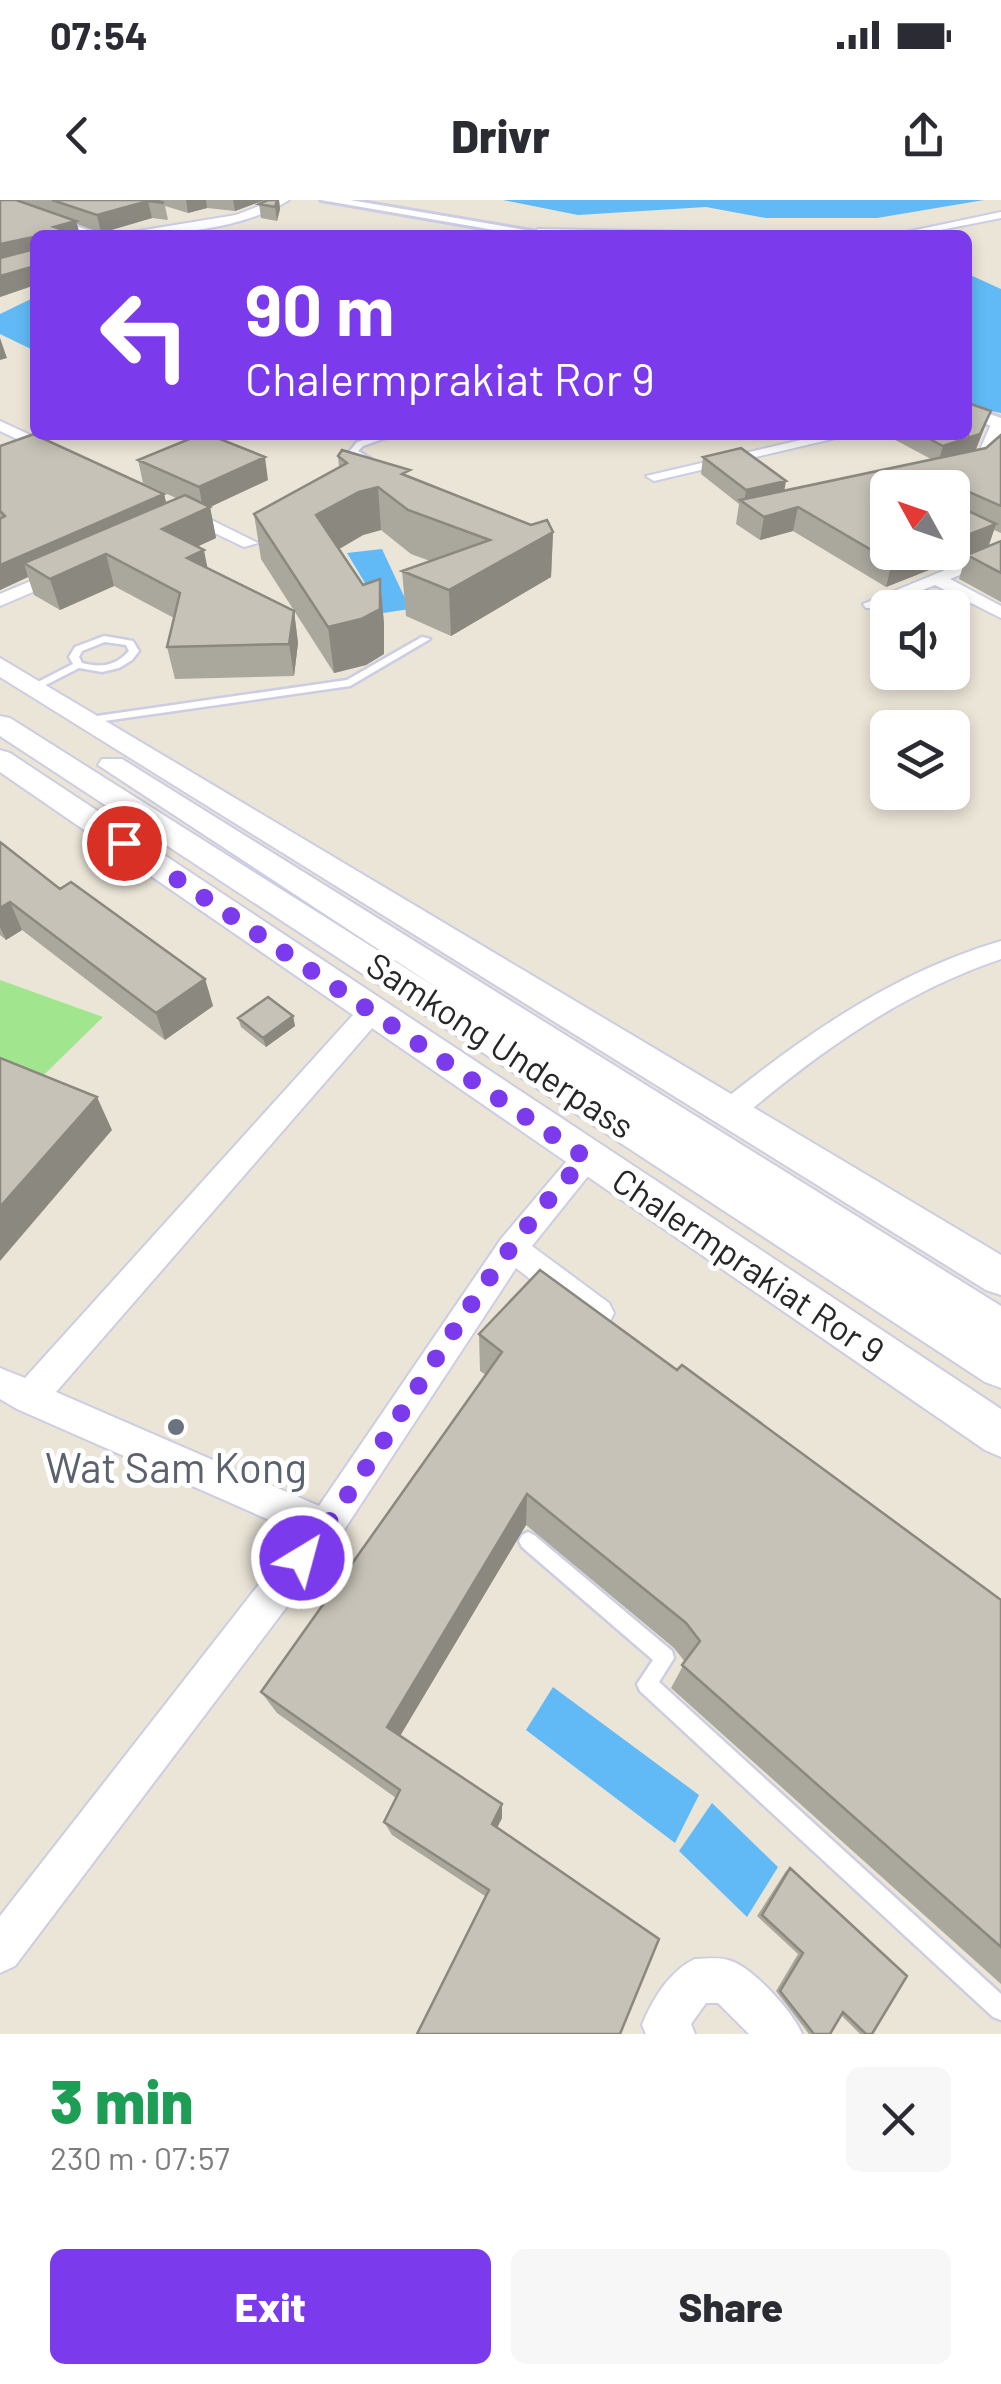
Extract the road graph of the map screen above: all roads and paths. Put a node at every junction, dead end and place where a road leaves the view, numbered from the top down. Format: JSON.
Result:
{"nodes":[{"id":1,"x":284,"y":200,"type":"edge"},
{"id":2,"x":327,"y":200,"type":"edge"},
{"id":3,"x":0,"y":202,"type":"edge"},
{"id":4,"x":178,"y":216,"type":"dead end"},
{"id":5,"x":997,"y":218,"type":"edge"},
{"id":6,"x":970,"y":221,"type":"junction"},
{"id":7,"x":196,"y":222,"type":"junction"},
{"id":8,"x":78,"y":230,"type":"edge"},
{"id":9,"x":149,"y":230,"type":"edge"},
{"id":10,"x":523,"y":230,"type":"edge"},
{"id":11,"x":924,"y":230,"type":"edge"},
{"id":12,"x":1001,"y":230,"type":"edge"},
{"id":13,"x":972,"y":413,"type":"edge"},
{"id":14,"x":999,"y":423,"type":"edge"},
{"id":15,"x":0,"y":425,"type":"edge"},
{"id":16,"x":30,"y":439,"type":"edge"},
{"id":17,"x":32,"y":440,"type":"edge"},
{"id":18,"x":373,"y":440,"type":"edge"},
{"id":19,"x":819,"y":440,"type":"edge"},
{"id":20,"x":70,"y":458,"type":"edge"},
{"id":21,"x":378,"y":466,"type":"edge"},
{"id":22,"x":954,"y":469,"type":"edge"},
{"id":23,"x":654,"y":476,"type":"dead end"},
{"id":24,"x":174,"y":515,"type":"edge"},
{"id":25,"x":250,"y":544,"type":"dead end"},
{"id":26,"x":996,"y":549,"type":"edge"},
{"id":27,"x":87,"y":562,"type":"edge"},
{"id":28,"x":970,"y":564,"type":"edge"},
{"id":29,"x":939,"y":570,"type":"junction"},
{"id":30,"x":960,"y":570,"type":"edge"},
{"id":31,"x":900,"y":590,"type":"edge"},
{"id":32,"x":0,"y":601,"type":"edge"},
{"id":33,"x":1001,"y":613,"type":"edge"},
{"id":34,"x":425,"y":639,"type":"dead end"},
{"id":35,"x":78,"y":665,"type":"junction"},
{"id":36,"x":0,"y":666,"type":"edge"},
{"id":37,"x":34,"y":686,"type":"junction"},
{"id":38,"x":0,"y":694,"type":"edge"},
{"id":39,"x":90,"y":720,"type":"junction"},
{"id":40,"x":0,"y":724,"type":"edge"},
{"id":41,"x":0,"y":759,"type":"edge"},
{"id":42,"x":1001,"y":950,"type":"edge"},
{"id":43,"x":371,"y":1012,"type":"junction"},
{"id":44,"x":730,"y":1112,"type":"junction"},
{"id":45,"x":586,"y":1158,"type":"junction"},
{"id":46,"x":512,"y":1248,"type":"junction"},
{"id":47,"x":1001,"y":1278,"type":"edge"},
{"id":48,"x":1001,"y":1328,"type":"edge"},
{"id":49,"x":622,"y":1332,"type":"edge"},
{"id":50,"x":1001,"y":1368,"type":"edge"},
{"id":51,"x":14,"y":1390,"type":"edge"},
{"id":52,"x":1001,"y":1436,"type":"edge"},
{"id":53,"x":326,"y":1528,"type":"junction"},
{"id":54,"x":528,"y":1541,"type":"dead end"},
{"id":55,"x":0,"y":1951,"type":"edge"},
{"id":56,"x":1001,"y":2009,"type":"edge"},
{"id":57,"x":673,"y":2034,"type":"edge"},
{"id":58,"x":780,"y":2034,"type":"edge"}],
"edges":[{"from":1,"to":7,"type":"street"},
{"from":2,"to":10,"type":"street"},
{"from":3,"to":8,"type":"street"},
{"from":4,"to":7,"type":"street"},
{"from":5,"to":6,"type":"street"},
{"from":6,"to":11,"type":"street"},
{"from":6,"to":12,"type":"street"},
{"from":7,"to":9,"type":"street"},
{"from":13,"to":14,"type":"street"},
{"from":14,"to":22,"type":"street"},
{"from":15,"to":16,"type":"street"},
{"from":17,"to":20,"type":"street"},
{"from":18,"to":21,"type":"lane"},
{"from":19,"to":23,"type":"street"},
{"from":24,"to":25,"type":"street"},
{"from":26,"to":28,"type":"street"},
{"from":27,"to":32,"type":"street"},
{"from":29,"to":30,"type":"street"},
{"from":29,"to":31,"type":"street"},
{"from":29,"to":33,"type":"street"},
{"from":34,"to":39,"type":"lane"},
{"from":35,"to":35,"type":"lane"},
{"from":35,"to":37,"type":"lane"},
{"from":36,"to":37,"type":"main road"},
{"from":37,"to":39,"type":"main road"},
{"from":38,"to":48,"type":"main road","name":"Samkong Underpass"},
{"from":39,"to":44,"type":"main road"},
{"from":40,"to":50,"type":"main road","name":"Samkong Underpass"},
{"from":41,"to":43,"type":"main road","name":"Chalermprakiat Ror 9"},
{"from":42,"to":44,"type":"street"},
{"from":43,"to":45,"type":"main road","name":"Chalermprakiat Ror 9"},
{"from":43,"to":51,"type":"street"},
{"from":44,"to":47,"type":"main road"},
{"from":45,"to":46,"type":"street"},
{"from":45,"to":52,"type":"main road","name":"Chalermprakiat Ror 9"},
{"from":46,"to":49,"type":"street"},
{"from":46,"to":53,"type":"street"},
{"from":51,"to":53,"type":"street"},
{"from":53,"to":55,"type":"street"},
{"from":54,"to":56,"type":"lane"},
{"from":57,"to":58,"type":"street"}]}
